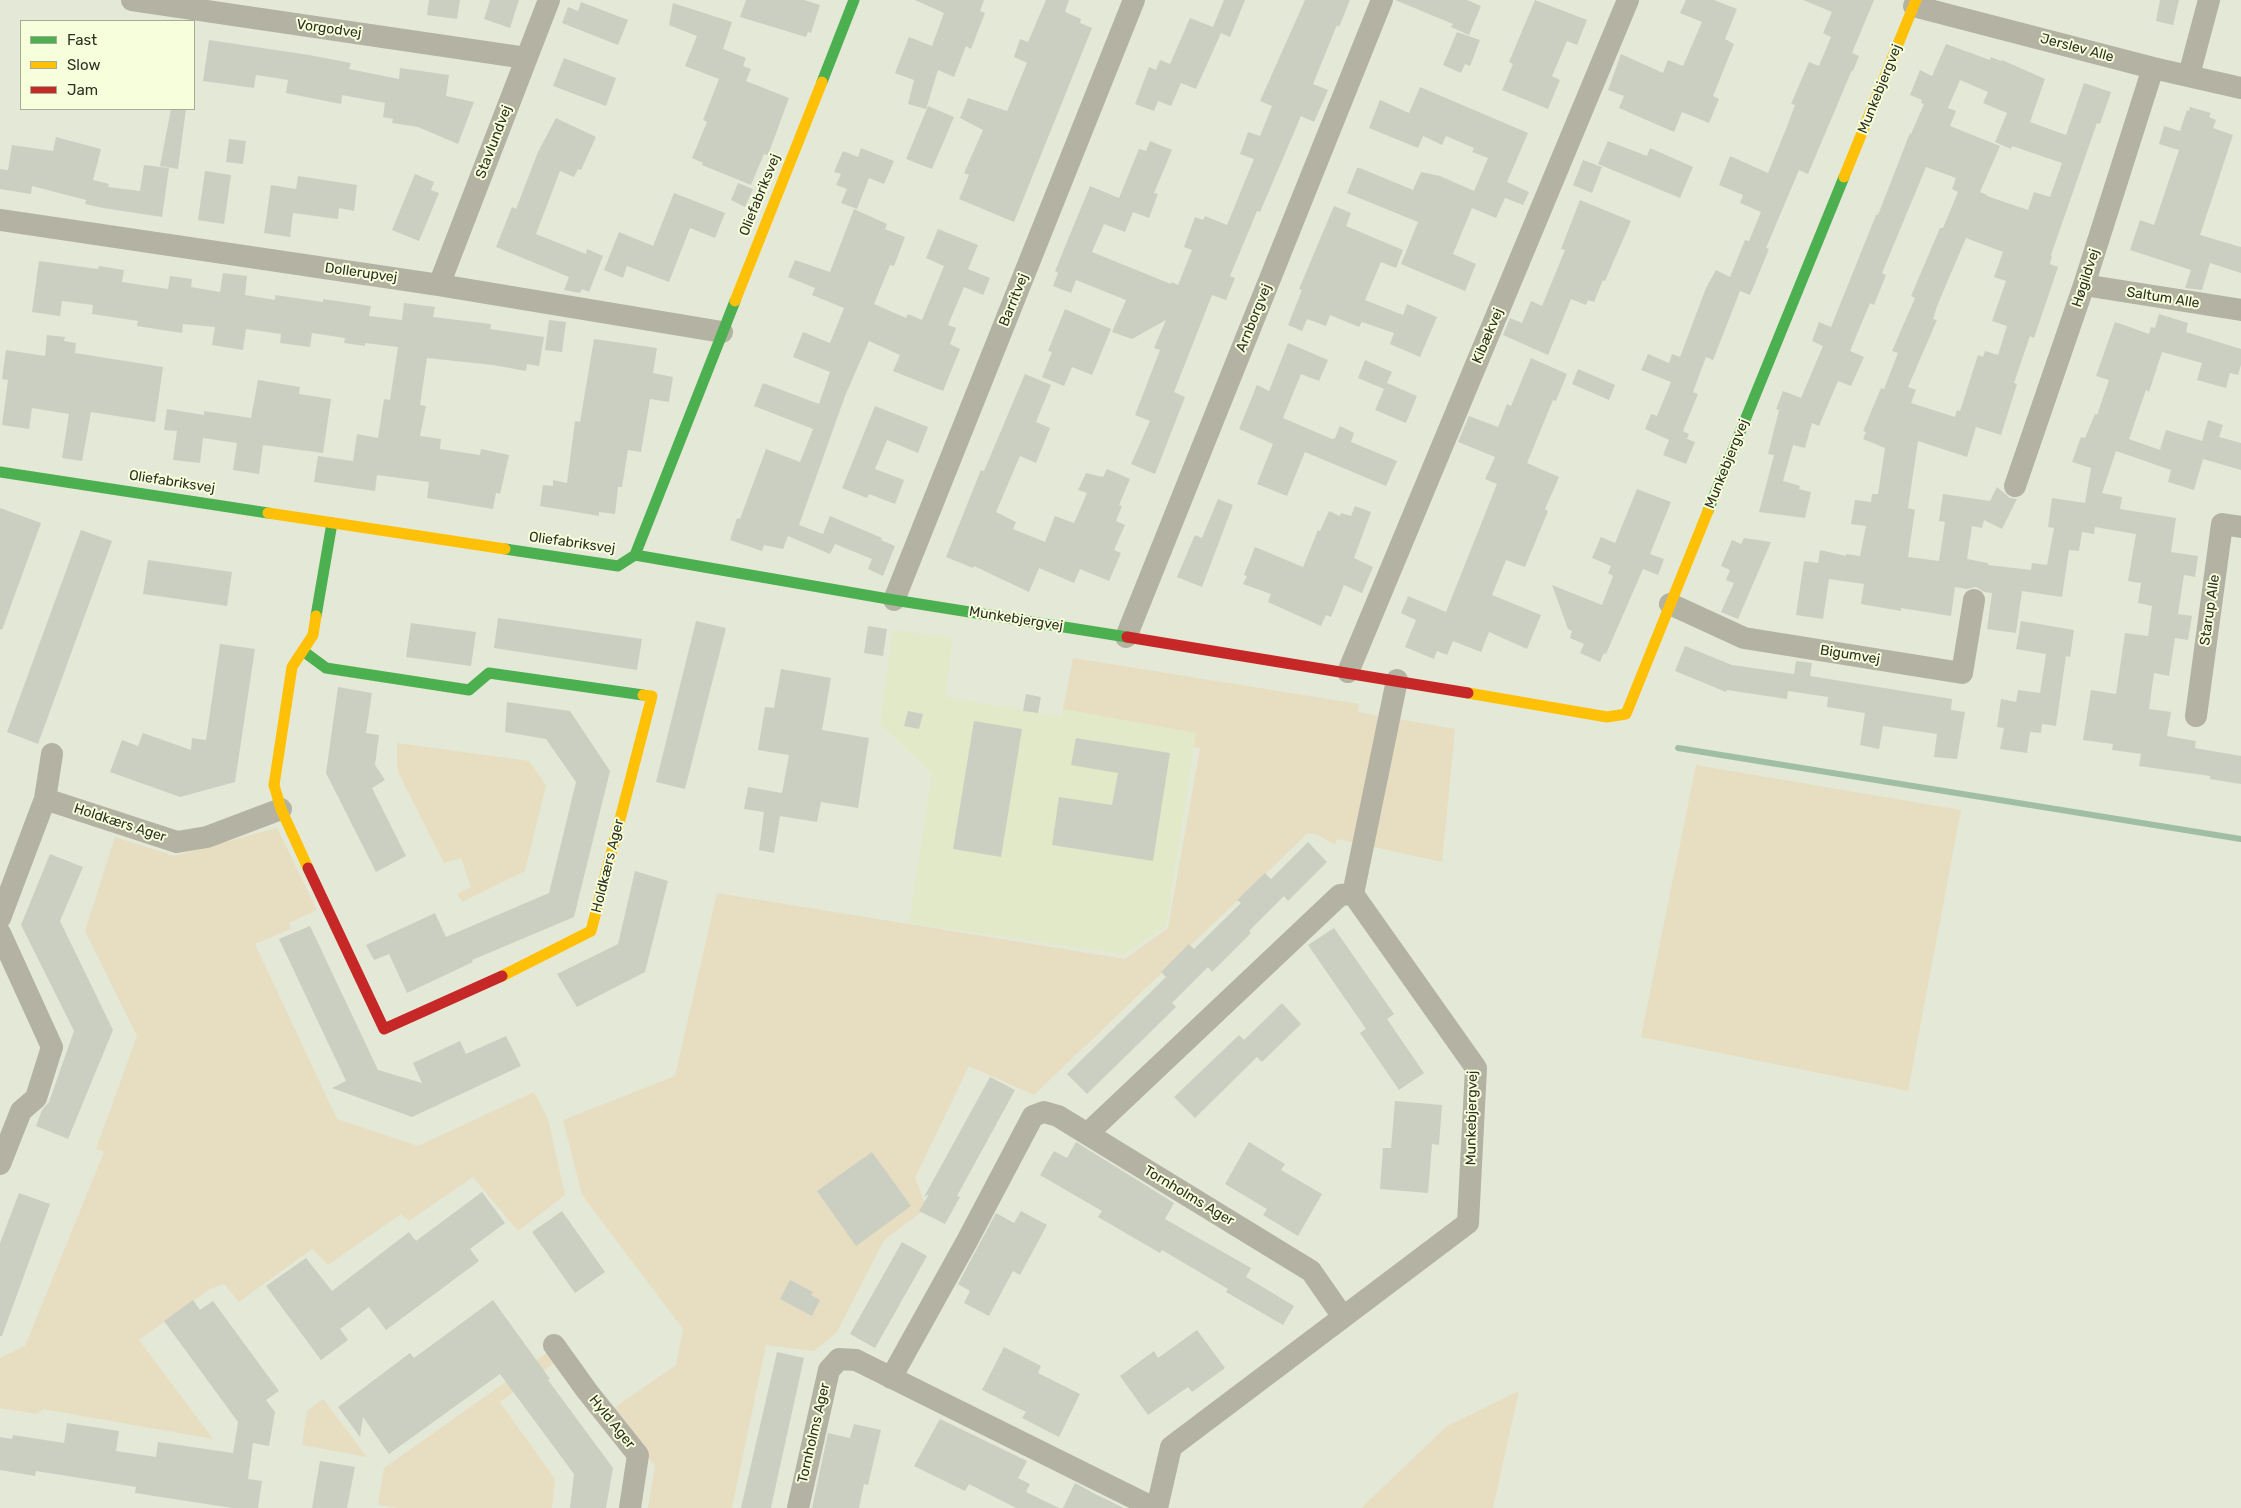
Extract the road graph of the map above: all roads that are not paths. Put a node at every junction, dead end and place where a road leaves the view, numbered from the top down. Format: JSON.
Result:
{"nodes":[{"id":1,"x":132,"y":0,"type":"edge"},
{"id":2,"x":549,"y":0,"type":"edge"},
{"id":3,"x":854,"y":0,"type":"edge"},
{"id":4,"x":1134,"y":0,"type":"edge"},
{"id":5,"x":1382,"y":0,"type":"edge"},
{"id":6,"x":1628,"y":0,"type":"edge"},
{"id":7,"x":2209,"y":0,"type":"edge"},
{"id":8,"x":1915,"y":3,"type":"edge"},
{"id":9,"x":526,"y":58,"type":"junction"},
{"id":10,"x":2153,"y":68,"type":"junction"},
{"id":11,"x":2189,"y":75,"type":"junction"},
{"id":12,"x":2241,"y":88,"type":"edge"},
{"id":13,"x":0,"y":220,"type":"edge"},
{"id":14,"x":440,"y":285,"type":"junction"},
{"id":15,"x":2084,"y":285,"type":"junction"},
{"id":16,"x":2241,"y":310,"type":"edge"},
{"id":17,"x":722,"y":332,"type":"junction"},
{"id":18,"x":0,"y":472,"type":"edge"},
{"id":19,"x":2015,"y":486,"type":"dead end"},
{"id":20,"x":332,"y":523,"type":"junction"},
{"id":21,"x":2241,"y":527,"type":"edge"},
{"id":22,"x":635,"y":555,"type":"junction"},
{"id":23,"x":894,"y":600,"type":"junction"},
{"id":24,"x":1974,"y":600,"type":"dead end"},
{"id":25,"x":1670,"y":604,"type":"junction"},
{"id":26,"x":1126,"y":637,"type":"junction"},
{"id":27,"x":303,"y":651,"type":"junction"},
{"id":28,"x":1348,"y":672,"type":"junction"},
{"id":29,"x":1397,"y":680,"type":"junction"},
{"id":30,"x":2196,"y":716,"type":"dead end"},
{"id":31,"x":52,"y":754,"type":"dead end"},
{"id":32,"x":45,"y":799,"type":"junction"},
{"id":33,"x":281,"y":808,"type":"junction"},
{"id":34,"x":1353,"y":894,"type":"junction"},
{"id":35,"x":0,"y":918,"type":"edge"},
{"id":36,"x":0,"y":933,"type":"edge"},
{"id":37,"x":1087,"y":1134,"type":"junction"},
{"id":38,"x":0,"y":1164,"type":"edge"},
{"id":39,"x":1343,"y":1317,"type":"junction"},
{"id":40,"x":554,"y":1345,"type":"dead end"},
{"id":41,"x":891,"y":1378,"type":"junction"},
{"id":42,"x":630,"y":1508,"type":"edge"},
{"id":43,"x":798,"y":1508,"type":"edge"},
{"id":44,"x":1156,"y":1508,"type":"edge"}],
"edges":[{"from":1,"to":9,"type":"street","name":"Vorgodvej"},
{"from":2,"to":9,"type":"street","name":"Stavlundvej"},
{"from":3,"to":17,"type":"street","name":"Oliefabriksvej"},
{"from":4,"to":23,"type":"street","name":"Barritvej"},
{"from":5,"to":26,"type":"street","name":"Arnborgvej"},
{"from":6,"to":28,"type":"street","name":"Kibækvej"},
{"from":7,"to":11,"type":"street"},
{"from":8,"to":10,"type":"street","name":"Jerslev Alle"},
{"from":8,"to":25,"type":"street","name":"Munkebjergvej"},
{"from":9,"to":14,"type":"street","name":"Stavlundvej"},
{"from":10,"to":11,"type":"street","name":"Jerslev Alle"},
{"from":10,"to":15,"type":"street","name":"Høgildvej"},
{"from":11,"to":12,"type":"street","name":"Jerslev Alle"},
{"from":13,"to":14,"type":"street","name":"Dollerupvej"},
{"from":14,"to":17,"type":"street","name":"Dollerupvej"},
{"from":15,"to":16,"type":"street","name":"Saltum Alle"},
{"from":15,"to":19,"type":"street","name":"Høgildvej"},
{"from":17,"to":22,"type":"street","name":"Oliefabriksvej"},
{"from":18,"to":20,"type":"street","name":"Oliefabriksvej"},
{"from":20,"to":22,"type":"street","name":"Oliefabriksvej"},
{"from":20,"to":27,"type":"street","name":"Holdkærs Ager"},
{"from":21,"to":30,"type":"street","name":"Starup Alle"},
{"from":22,"to":23,"type":"street","name":"Munkebjergvej"},
{"from":23,"to":26,"type":"street","name":"Munkebjergvej"},
{"from":24,"to":25,"type":"street","name":"Bigumvej"},
{"from":25,"to":29,"type":"street","name":"Munkebjergvej"},
{"from":26,"to":28,"type":"street","name":"Munkebjergvej"},
{"from":27,"to":33,"type":"street","name":"Holdkærs Ager"},
{"from":27,"to":33,"type":"street","name":"Holdkærs Ager"},
{"from":28,"to":29,"type":"street","name":"Munkebjergvej"},
{"from":29,"to":34,"type":"street"},
{"from":31,"to":32,"type":"street"},
{"from":32,"to":33,"type":"street","name":"Holdkærs Ager"},
{"from":32,"to":35,"type":"street"},
{"from":34,"to":37,"type":"street"},
{"from":34,"to":39,"type":"street","name":"Munkebjergvej"},
{"from":36,"to":38,"type":"street"},
{"from":37,"to":39,"type":"street","name":"Tornholms Ager"},
{"from":37,"to":41,"type":"street","name":"Tornholms Ager"},
{"from":39,"to":44,"type":"street","name":"Tornholms Ager"},
{"from":40,"to":42,"type":"street","name":"Hyld Ager"},
{"from":41,"to":43,"type":"street","name":"Tornholms Ager"},
{"from":41,"to":44,"type":"street","name":"Tornholms Ager"}]}
